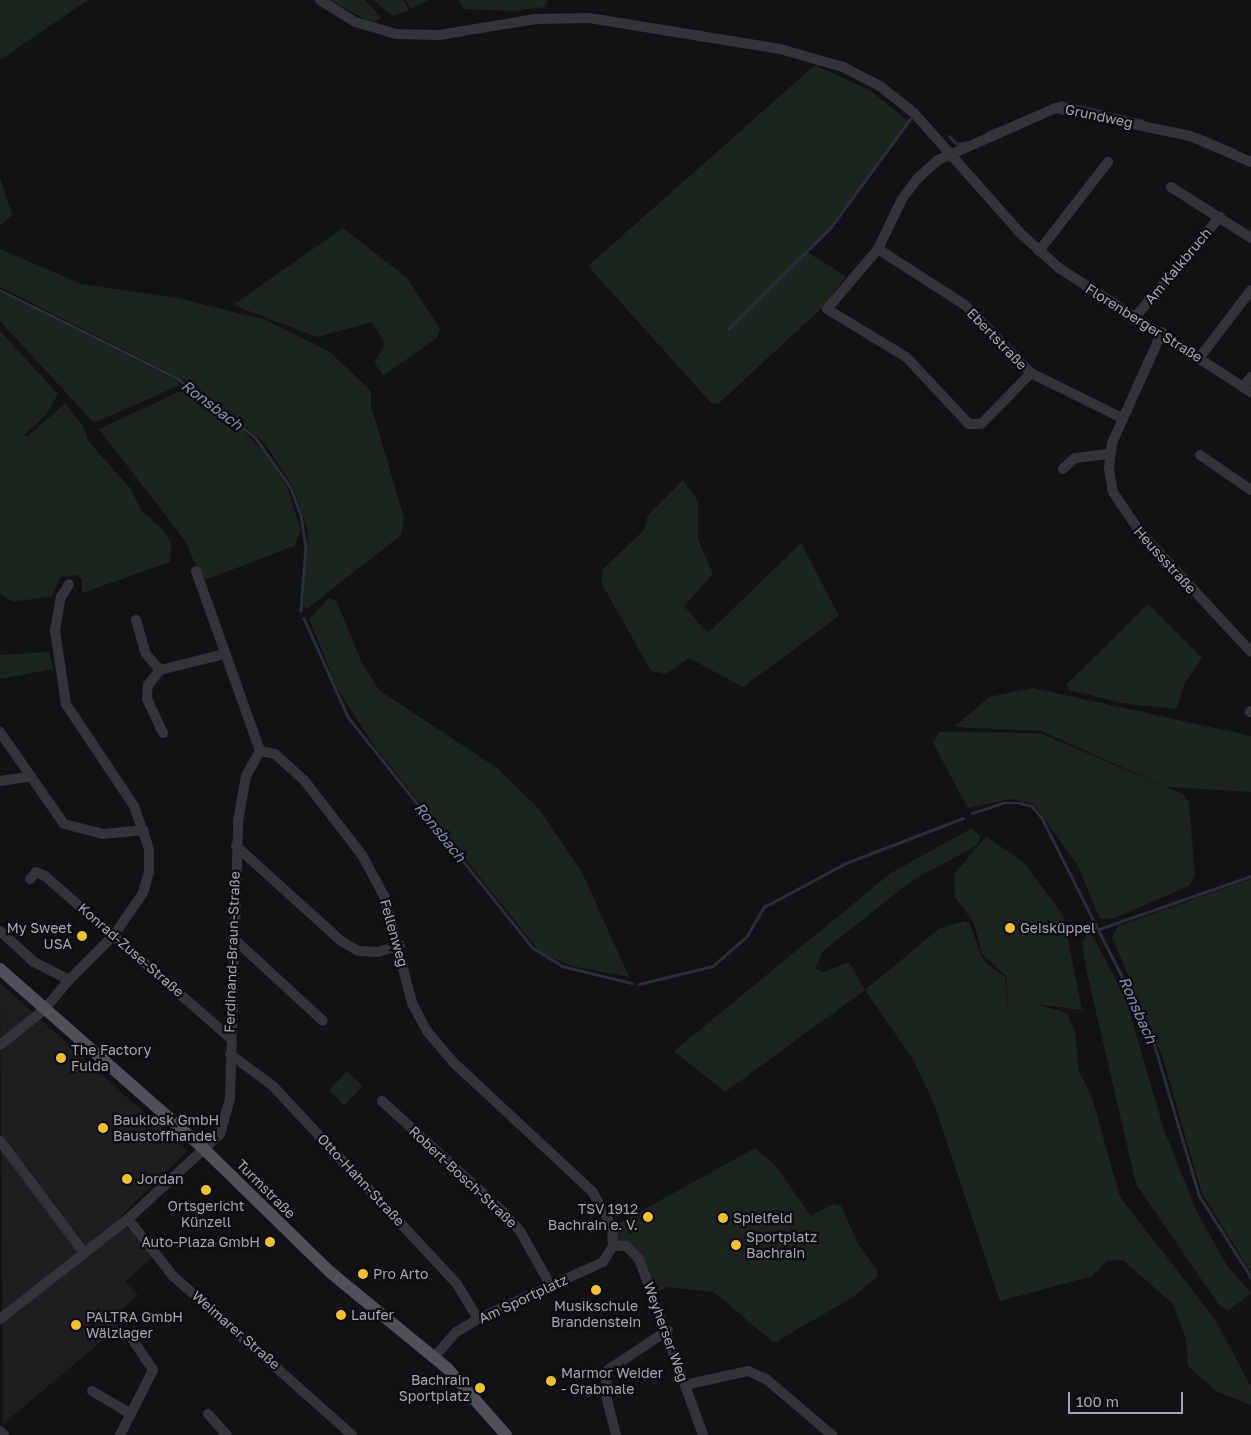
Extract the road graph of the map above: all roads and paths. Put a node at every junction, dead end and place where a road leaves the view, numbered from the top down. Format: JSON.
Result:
{"nodes":[{"id":1,"x":320,"y":0,"type":"edge"},
{"id":2,"x":951,"y":155,"type":"junction"},
{"id":3,"x":1108,"y":162,"type":"dead end"},
{"id":4,"x":1251,"y":162,"type":"edge"},
{"id":5,"x":1171,"y":188,"type":"dead end"},
{"id":6,"x":1220,"y":217,"type":"junction"},
{"id":7,"x":1251,"y":238,"type":"edge"},
{"id":8,"x":878,"y":249,"type":"junction"},
{"id":9,"x":1039,"y":251,"type":"junction"},
{"id":10,"x":1251,"y":290,"type":"edge"},
{"id":11,"x":1136,"y":316,"type":"junction"},
{"id":12,"x":1162,"y":332,"type":"junction"},
{"id":13,"x":1200,"y":357,"type":"junction"},
{"id":14,"x":1031,"y":373,"type":"junction"},
{"id":15,"x":1251,"y":377,"type":"edge"},
{"id":16,"x":1247,"y":389,"type":"edge"},
{"id":17,"x":1122,"y":418,"type":"junction"},
{"id":18,"x":1110,"y":454,"type":"junction"},
{"id":19,"x":1200,"y":455,"type":"dead end"},
{"id":20,"x":1063,"y":469,"type":"dead end"},
{"id":21,"x":1251,"y":490,"type":"edge"},
{"id":22,"x":196,"y":571,"type":"dead end"},
{"id":23,"x":69,"y":584,"type":"dead end"},
{"id":24,"x":136,"y":620,"type":"dead end"},
{"id":25,"x":1251,"y":652,"type":"edge"},
{"id":26,"x":224,"y":654,"type":"junction"},
{"id":27,"x":160,"y":670,"type":"junction"},
{"id":28,"x":0,"y":732,"type":"edge"},
{"id":29,"x":163,"y":733,"type":"dead end"},
{"id":30,"x":260,"y":751,"type":"junction"},
{"id":31,"x":30,"y":777,"type":"junction"},
{"id":32,"x":0,"y":781,"type":"edge"},
{"id":33,"x":144,"y":830,"type":"junction"},
{"id":34,"x":236,"y":846,"type":"junction"},
{"id":35,"x":30,"y":879,"type":"dead end"},
{"id":36,"x":0,"y":931,"type":"edge"},
{"id":37,"x":114,"y":935,"type":"junction"},
{"id":38,"x":233,"y":938,"type":"junction"},
{"id":39,"x":400,"y":945,"type":"junction"},
{"id":40,"x":0,"y":969,"type":"edge"},
{"id":41,"x":69,"y":980,"type":"junction"},
{"id":42,"x":44,"y":1010,"type":"junction"},
{"id":43,"x":323,"y":1021,"type":"dead end"},
{"id":44,"x":230,"y":1038,"type":"junction"},
{"id":45,"x":0,"y":1045,"type":"edge"},
{"id":46,"x":230,"y":1054,"type":"junction"},
{"id":47,"x":382,"y":1101,"type":"dead end"},
{"id":48,"x":0,"y":1141,"type":"edge"},
{"id":49,"x":205,"y":1150,"type":"junction"},
{"id":50,"x":128,"y":1219,"type":"junction"},
{"id":51,"x":613,"y":1246,"type":"junction"},
{"id":52,"x":84,"y":1253,"type":"junction"},
{"id":53,"x":551,"y":1286,"type":"junction"},
{"id":54,"x":0,"y":1319,"type":"edge"},
{"id":55,"x":478,"y":1319,"type":"junction"},
{"id":56,"x":668,"y":1330,"type":"junction"},
{"id":57,"x":132,"y":1339,"type":"dead end"},
{"id":58,"x":434,"y":1357,"type":"junction"},
{"id":59,"x":686,"y":1385,"type":"junction"},
{"id":60,"x":92,"y":1391,"type":"dead end"},
{"id":61,"x":131,"y":1414,"type":"junction"},
{"id":62,"x":208,"y":1414,"type":"dead end"},
{"id":63,"x":0,"y":1431,"type":"edge"},
{"id":64,"x":4,"y":1435,"type":"edge"},
{"id":65,"x":120,"y":1435,"type":"edge"},
{"id":66,"x":227,"y":1435,"type":"edge"},
{"id":67,"x":352,"y":1435,"type":"edge"},
{"id":68,"x":506,"y":1435,"type":"edge"},
{"id":69,"x":616,"y":1435,"type":"edge"},
{"id":70,"x":702,"y":1435,"type":"edge"},
{"id":71,"x":832,"y":1435,"type":"edge"}],
"edges":[{"from":1,"to":2,"type":"street","name":"Florenberger Straße"},
{"from":2,"to":4,"type":"street","name":"Grundweg"},
{"from":2,"to":8,"type":"street","name":"Grundweg"},
{"from":2,"to":9,"type":"street","name":"Florenberger Straße"},
{"from":3,"to":9,"type":"street"},
{"from":5,"to":6,"type":"street","name":"Am Kalkbruch"},
{"from":6,"to":7,"type":"street","name":"Am Kalkbruch"},
{"from":6,"to":11,"type":"street","name":"Am Kalkbruch"},
{"from":8,"to":14,"type":"street","name":"Ebertstraße"},
{"from":8,"to":14,"type":"street","name":"Grundweg"},
{"from":9,"to":11,"type":"street","name":"Florenberger Straße"},
{"from":10,"to":13,"type":"street"},
{"from":11,"to":12,"type":"street","name":"Florenberger Straße"},
{"from":12,"to":13,"type":"street","name":"Florenberger Straße"},
{"from":12,"to":17,"type":"street","name":"Heussstraße"},
{"from":13,"to":16,"type":"street","name":"Florenberger Straße"},
{"from":14,"to":17,"type":"street","name":"Ebertstraße"},
{"from":15,"to":16,"type":"street"},
{"from":17,"to":18,"type":"street","name":"Heussstraße"},
{"from":18,"to":20,"type":"street"},
{"from":18,"to":25,"type":"street","name":"Heussstraße"},
{"from":19,"to":21,"type":"street"},
{"from":22,"to":26,"type":"street"},
{"from":23,"to":33,"type":"street"},
{"from":24,"to":27,"type":"street"},
{"from":26,"to":27,"type":"street"},
{"from":26,"to":30,"type":"street"},
{"from":27,"to":29,"type":"street"},
{"from":28,"to":31,"type":"street"},
{"from":30,"to":34,"type":"street","name":"Ferdinand-Braun-Straße"},
{"from":30,"to":39,"type":"street","name":"Fellenweg"},
{"from":31,"to":32,"type":"street"},
{"from":31,"to":33,"type":"street"},
{"from":33,"to":37,"type":"street"},
{"from":34,"to":38,"type":"street","name":"Ferdinand-Braun-Straße"},
{"from":34,"to":39,"type":"street"},
{"from":35,"to":37,"type":"street","name":"Konrad-Zuse-Straße"},
{"from":36,"to":41,"type":"street"},
{"from":37,"to":41,"type":"street"},
{"from":37,"to":44,"type":"street","name":"Konrad-Zuse-Straße"},
{"from":38,"to":43,"type":"street"},
{"from":38,"to":44,"type":"street","name":"Ferdinand-Braun-Straße"},
{"from":39,"to":51,"type":"street","name":"Fellenweg"},
{"from":40,"to":42,"type":"main road","name":"Turmstraße"},
{"from":41,"to":42,"type":"street"},
{"from":42,"to":45,"type":"street"},
{"from":42,"to":49,"type":"main road","name":"Turmstraße"},
{"from":44,"to":46,"type":"street","name":"Ferdinand-Braun-Straße"},
{"from":46,"to":49,"type":"street","name":"Ferdinand-Braun-Straße"},
{"from":46,"to":55,"type":"street","name":"Otto-Hahn-Straße"},
{"from":47,"to":53,"type":"street","name":"Robert-Bosch-Straße"},
{"from":48,"to":52,"type":"street"},
{"from":49,"to":50,"type":"street","name":"Ferdinand-Braun-Straße"},
{"from":49,"to":58,"type":"main road","name":"Turmstraße"},
{"from":50,"to":52,"type":"street","name":"Ferdinand-Braun-Straße"},
{"from":50,"to":67,"type":"street","name":"Weimarer Straße"},
{"from":51,"to":53,"type":"street","name":"Am Sportplatz"},
{"from":51,"to":56,"type":"street","name":"Weyherser Weg"},
{"from":52,"to":54,"type":"street","name":"Ferdinand-Braun-Straße"},
{"from":53,"to":55,"type":"street","name":"Am Sportplatz"},
{"from":55,"to":58,"type":"street","name":"Am Sportplatz"},
{"from":56,"to":59,"type":"street","name":"Weyherser Weg"},
{"from":56,"to":69,"type":"street"},
{"from":57,"to":61,"type":"street"},
{"from":58,"to":68,"type":"main road","name":"Turmstraße"},
{"from":59,"to":70,"type":"street","name":"Weyherser Weg"},
{"from":59,"to":71,"type":"street"},
{"from":60,"to":61,"type":"street"},
{"from":61,"to":65,"type":"street"},
{"from":62,"to":66,"type":"street"},
{"from":63,"to":64,"type":"street"}]}
